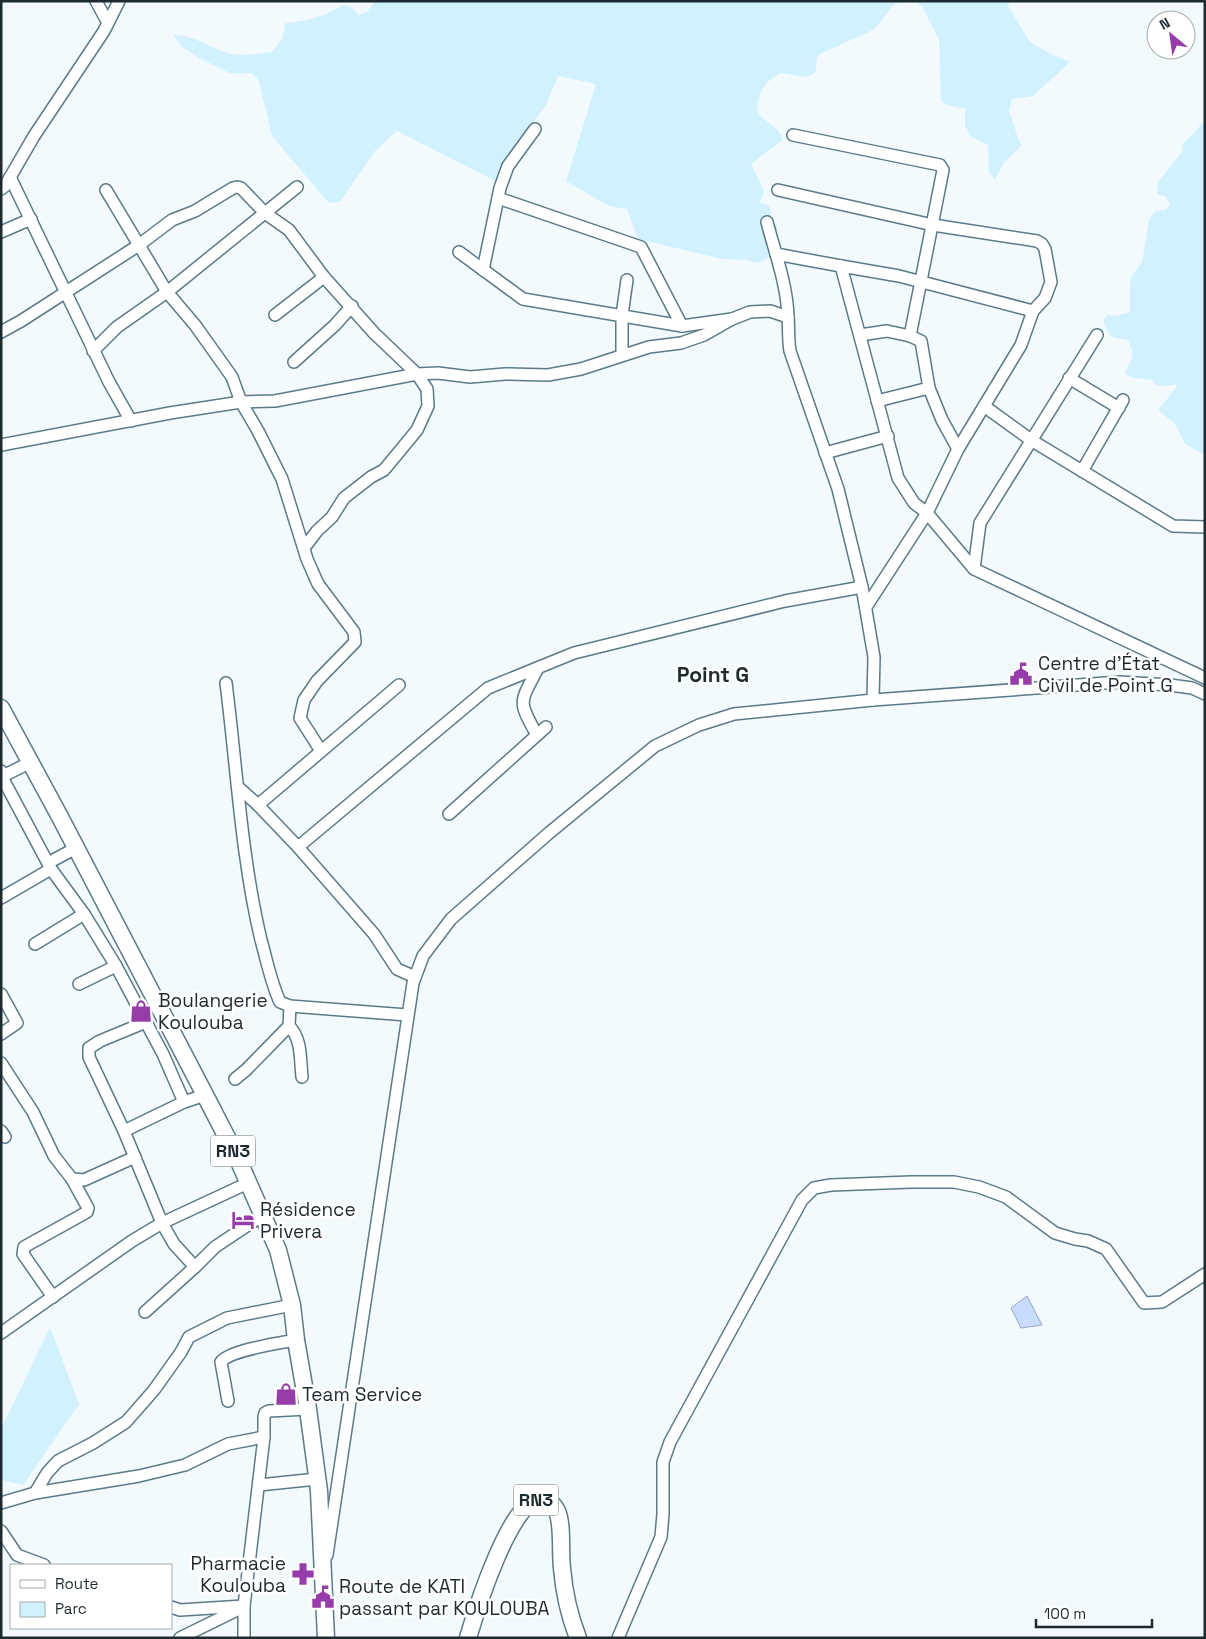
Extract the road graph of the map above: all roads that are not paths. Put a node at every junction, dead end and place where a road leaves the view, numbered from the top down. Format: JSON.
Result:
{"nodes":[{"id":1,"x":96,"y":1,"type":"edge"},
{"id":2,"x":119,"y":1,"type":"edge"},
{"id":3,"x":108,"y":23,"type":"junction"},
{"id":4,"x":535,"y":129,"type":"dead end"},
{"id":5,"x":793,"y":135,"type":"dead end"},
{"id":6,"x":10,"y":177,"type":"junction"},
{"id":7,"x":297,"y":187,"type":"dead end"},
{"id":8,"x":1,"y":189,"type":"edge"},
{"id":9,"x":106,"y":190,"type":"dead end"},
{"id":10,"x":778,"y":190,"type":"dead end"},
{"id":11,"x":498,"y":198,"type":"junction"},
{"id":12,"x":265,"y":213,"type":"junction"},
{"id":13,"x":31,"y":219,"type":"junction"},
{"id":14,"x":767,"y":222,"type":"dead end"},
{"id":15,"x":933,"y":225,"type":"junction"},
{"id":16,"x":1,"y":232,"type":"edge"},
{"id":17,"x":139,"y":245,"type":"junction"},
{"id":18,"x":459,"y":252,"type":"dead end"},
{"id":19,"x":776,"y":254,"type":"junction"},
{"id":20,"x":841,"y":266,"type":"junction"},
{"id":21,"x":483,"y":270,"type":"junction"},
{"id":22,"x":324,"y":277,"type":"junction"},
{"id":23,"x":627,"y":280,"type":"dead end"},
{"id":24,"x":922,"y":282,"type":"junction"},
{"id":25,"x":65,"y":292,"type":"junction"},
{"id":26,"x":168,"y":292,"type":"junction"},
{"id":27,"x":352,"y":306,"type":"junction"},
{"id":28,"x":1033,"y":311,"type":"junction"},
{"id":29,"x":275,"y":315,"type":"dead end"},
{"id":30,"x":622,"y":315,"type":"junction"},
{"id":31,"x":788,"y":317,"type":"junction"},
{"id":32,"x":732,"y":319,"type":"junction"},
{"id":33,"x":682,"y":326,"type":"junction"},
{"id":34,"x":1,"y":332,"type":"edge"},
{"id":35,"x":860,"y":335,"type":"junction"},
{"id":36,"x":1097,"y":335,"type":"dead end"},
{"id":37,"x":910,"y":336,"type":"junction"},
{"id":38,"x":94,"y":351,"type":"junction"},
{"id":39,"x":622,"y":354,"type":"junction"},
{"id":40,"x":294,"y":362,"type":"dead end"},
{"id":41,"x":417,"y":374,"type":"junction"},
{"id":42,"x":1070,"y":378,"type":"junction"},
{"id":43,"x":929,"y":388,"type":"junction"},
{"id":44,"x":877,"y":401,"type":"junction"},
{"id":45,"x":241,"y":402,"type":"junction"},
{"id":46,"x":984,"y":406,"type":"junction"},
{"id":47,"x":131,"y":420,"type":"junction"},
{"id":48,"x":888,"y":436,"type":"junction"},
{"id":49,"x":1031,"y":440,"type":"junction"},
{"id":50,"x":1,"y":445,"type":"edge"},
{"id":51,"x":958,"y":449,"type":"junction"},
{"id":52,"x":825,"y":453,"type":"junction"},
{"id":53,"x":1082,"y":471,"type":"junction"},
{"id":54,"x":928,"y":513,"type":"junction"},
{"id":55,"x":1205,"y":527,"type":"edge"},
{"id":56,"x":304,"y":548,"type":"junction"},
{"id":57,"x":974,"y":569,"type":"junction"},
{"id":58,"x":862,"y":587,"type":"junction"},
{"id":59,"x":866,"y":607,"type":"junction"},
{"id":60,"x":538,"y":668,"type":"junction"},
{"id":61,"x":1205,"y":678,"type":"edge"},
{"id":62,"x":226,"y":683,"type":"dead end"},
{"id":63,"x":399,"y":685,"type":"dead end"},
{"id":64,"x":1204,"y":691,"type":"edge"},
{"id":65,"x":873,"y":700,"type":"junction"},
{"id":66,"x":1,"y":708,"type":"edge"},
{"id":67,"x":321,"y":751,"type":"junction"},
{"id":68,"x":30,"y":762,"type":"junction"},
{"id":69,"x":2,"y":775,"type":"edge"},
{"id":70,"x":238,"y":787,"type":"junction"},
{"id":71,"x":258,"y":805,"type":"junction"},
{"id":72,"x":450,"y":814,"type":"dead end"},
{"id":73,"x":298,"y":847,"type":"junction"},
{"id":74,"x":76,"y":848,"type":"junction"},
{"id":75,"x":50,"y":866,"type":"junction"},
{"id":76,"x":1,"y":898,"type":"edge"},
{"id":77,"x":84,"y":914,"type":"junction"},
{"id":78,"x":35,"y":944,"type":"dead end"},
{"id":79,"x":116,"y":966,"type":"junction"},
{"id":80,"x":415,"y":977,"type":"junction"},
{"id":81,"x":79,"y":984,"type":"dead end"},
{"id":82,"x":1,"y":994,"type":"edge"},
{"id":83,"x":290,"y":1006,"type":"junction"},
{"id":84,"x":407,"y":1014,"type":"junction"},
{"id":85,"x":146,"y":1022,"type":"junction"},
{"id":86,"x":289,"y":1026,"type":"junction"},
{"id":87,"x":1,"y":1034,"type":"edge"},
{"id":88,"x":1,"y":1063,"type":"edge"},
{"id":89,"x":302,"y":1077,"type":"dead end"},
{"id":90,"x":235,"y":1079,"type":"dead end"},
{"id":91,"x":205,"y":1095,"type":"junction"},
{"id":92,"x":184,"y":1102,"type":"junction"},
{"id":93,"x":124,"y":1131,"type":"junction"},
{"id":94,"x":135,"y":1157,"type":"junction"},
{"id":95,"x":72,"y":1179,"type":"junction"},
{"id":96,"x":248,"y":1183,"type":"junction"},
{"id":97,"x":262,"y":1215,"type":"junction"},
{"id":98,"x":162,"y":1222,"type":"junction"},
{"id":99,"x":195,"y":1266,"type":"junction"},
{"id":100,"x":1205,"y":1274,"type":"edge"},
{"id":101,"x":53,"y":1297,"type":"junction"},
{"id":102,"x":292,"y":1306,"type":"junction"},
{"id":103,"x":145,"y":1312,"type":"dead end"},
{"id":104,"x":1,"y":1334,"type":"edge"},
{"id":105,"x":296,"y":1340,"type":"junction"},
{"id":106,"x":228,"y":1401,"type":"dead end"},
{"id":107,"x":308,"y":1409,"type":"junction"},
{"id":108,"x":264,"y":1437,"type":"junction"},
{"id":109,"x":343,"y":1457,"type":"junction"},
{"id":110,"x":259,"y":1485,"type":"junction"},
{"id":111,"x":318,"y":1485,"type":"junction"},
{"id":112,"x":35,"y":1493,"type":"junction"},
{"id":113,"x":1,"y":1503,"type":"edge"},
{"id":114,"x":1,"y":1532,"type":"edge"},
{"id":115,"x":41,"y":1564,"type":"edge"},
{"id":116,"x":324,"y":1572,"type":"junction"},
{"id":117,"x":244,"y":1606,"type":"junction"},
{"id":118,"x":172,"y":1607,"type":"edge"},
{"id":119,"x":180,"y":1638,"type":"edge"},
{"id":120,"x":244,"y":1638,"type":"edge"},
{"id":121,"x":326,"y":1638,"type":"edge"},
{"id":122,"x":468,"y":1638,"type":"edge"},
{"id":123,"x":578,"y":1638,"type":"edge"},
{"id":124,"x":618,"y":1638,"type":"edge"}],
"edges":[{"from":1,"to":3,"type":"street"},
{"from":2,"to":3,"type":"street"},
{"from":3,"to":6,"type":"street"},
{"from":4,"to":11,"type":"street"},
{"from":5,"to":15,"type":"street"},
{"from":6,"to":8,"type":"street"},
{"from":6,"to":13,"type":"street"},
{"from":7,"to":12,"type":"street"},
{"from":9,"to":17,"type":"street"},
{"from":10,"to":15,"type":"street"},
{"from":11,"to":21,"type":"street"},
{"from":11,"to":33,"type":"street"},
{"from":12,"to":17,"type":"street"},
{"from":12,"to":22,"type":"street"},
{"from":12,"to":26,"type":"street"},
{"from":13,"to":16,"type":"street"},
{"from":13,"to":25,"type":"street"},
{"from":14,"to":19,"type":"street"},
{"from":15,"to":24,"type":"street"},
{"from":15,"to":28,"type":"street"},
{"from":17,"to":25,"type":"street"},
{"from":17,"to":26,"type":"street"},
{"from":18,"to":21,"type":"street"},
{"from":19,"to":20,"type":"street"},
{"from":19,"to":31,"type":"street"},
{"from":20,"to":24,"type":"street"},
{"from":20,"to":35,"type":"street"},
{"from":21,"to":30,"type":"street"},
{"from":22,"to":27,"type":"street"},
{"from":22,"to":29,"type":"street"},
{"from":23,"to":30,"type":"street"},
{"from":24,"to":28,"type":"street"},
{"from":24,"to":37,"type":"street"},
{"from":25,"to":34,"type":"street"},
{"from":25,"to":38,"type":"street"},
{"from":26,"to":38,"type":"street"},
{"from":26,"to":45,"type":"street"},
{"from":27,"to":40,"type":"street"},
{"from":27,"to":41,"type":"street"},
{"from":28,"to":46,"type":"street"},
{"from":30,"to":33,"type":"street"},
{"from":30,"to":39,"type":"street"},
{"from":31,"to":32,"type":"street"},
{"from":31,"to":52,"type":"street"},
{"from":32,"to":33,"type":"street"},
{"from":32,"to":39,"type":"street"},
{"from":35,"to":37,"type":"street"},
{"from":35,"to":44,"type":"street"},
{"from":36,"to":42,"type":"street"},
{"from":37,"to":43,"type":"street"},
{"from":38,"to":47,"type":"street"},
{"from":39,"to":41,"type":"street"},
{"from":41,"to":45,"type":"street"},
{"from":41,"to":56,"type":"street"},
{"from":42,"to":49,"type":"street"},
{"from":42,"to":53,"type":"street"},
{"from":43,"to":44,"type":"street"},
{"from":43,"to":51,"type":"street"},
{"from":44,"to":48,"type":"street"},
{"from":45,"to":47,"type":"street"},
{"from":45,"to":56,"type":"street"},
{"from":46,"to":49,"type":"street"},
{"from":46,"to":51,"type":"street"},
{"from":47,"to":50,"type":"street"},
{"from":48,"to":52,"type":"street"},
{"from":48,"to":54,"type":"street"},
{"from":49,"to":53,"type":"street"},
{"from":49,"to":57,"type":"street"},
{"from":51,"to":54,"type":"street"},
{"from":52,"to":58,"type":"street"},
{"from":53,"to":55,"type":"street"},
{"from":54,"to":57,"type":"street"},
{"from":54,"to":59,"type":"street"},
{"from":56,"to":67,"type":"street"},
{"from":57,"to":61,"type":"street"},
{"from":58,"to":59,"type":"street"},
{"from":58,"to":60,"type":"street"},
{"from":59,"to":65,"type":"street"},
{"from":60,"to":72,"type":"street"},
{"from":60,"to":73,"type":"street"},
{"from":62,"to":70,"type":"street"},
{"from":63,"to":67,"type":"street"},
{"from":64,"to":65,"type":"street"},
{"from":65,"to":80,"type":"street"},
{"from":66,"to":68,"type":"highway","number":"RN3"},
{"from":67,"to":71,"type":"street"},
{"from":68,"to":69,"type":"street"},
{"from":68,"to":74,"type":"highway","number":"RN3"},
{"from":69,"to":75,"type":"street"},
{"from":70,"to":71,"type":"street"},
{"from":70,"to":83,"type":"street"},
{"from":71,"to":73,"type":"street"},
{"from":73,"to":80,"type":"street"},
{"from":74,"to":75,"type":"street"},
{"from":74,"to":91,"type":"highway","number":"RN3"},
{"from":75,"to":76,"type":"street"},
{"from":75,"to":77,"type":"street"},
{"from":77,"to":78,"type":"street"},
{"from":77,"to":79,"type":"street"},
{"from":79,"to":81,"type":"street"},
{"from":79,"to":85,"type":"street"},
{"from":80,"to":84,"type":"street"},
{"from":82,"to":87,"type":"street"},
{"from":83,"to":84,"type":"street"},
{"from":83,"to":86,"type":"street"},
{"from":84,"to":109,"type":"street"},
{"from":85,"to":92,"type":"street"},
{"from":85,"to":93,"type":"street"},
{"from":86,"to":89,"type":"street"},
{"from":86,"to":90,"type":"street"},
{"from":88,"to":95,"type":"street"},
{"from":91,"to":92,"type":"street"},
{"from":91,"to":96,"type":"highway","number":"RN3"},
{"from":92,"to":93,"type":"street"},
{"from":93,"to":94,"type":"street"},
{"from":94,"to":95,"type":"street"},
{"from":94,"to":98,"type":"street"},
{"from":95,"to":101,"type":"street"},
{"from":96,"to":97,"type":"highway","number":"RN3"},
{"from":96,"to":98,"type":"street"},
{"from":97,"to":99,"type":"street"},
{"from":97,"to":102,"type":"highway","number":"RN3"},
{"from":98,"to":99,"type":"street"},
{"from":98,"to":101,"type":"street"},
{"from":99,"to":103,"type":"street"},
{"from":100,"to":124,"type":"street"},
{"from":101,"to":104,"type":"street"},
{"from":102,"to":105,"type":"highway","number":"RN3"},
{"from":102,"to":112,"type":"street"},
{"from":105,"to":106,"type":"street"},
{"from":105,"to":107,"type":"highway","number":"RN3"},
{"from":107,"to":108,"type":"street"},
{"from":107,"to":111,"type":"highway","number":"RN3"},
{"from":108,"to":110,"type":"street"},
{"from":108,"to":112,"type":"street"},
{"from":109,"to":111,"type":"street"},
{"from":109,"to":116,"type":"street"},
{"from":110,"to":111,"type":"street"},
{"from":110,"to":117,"type":"street"},
{"from":111,"to":116,"type":"highway","number":"RN3"},
{"from":112,"to":113,"type":"street"},
{"from":114,"to":115,"type":"street"},
{"from":116,"to":121,"type":"highway","number":"RN3"},
{"from":117,"to":118,"type":"street"},
{"from":117,"to":119,"type":"street"},
{"from":117,"to":120,"type":"street"},
{"from":122,"to":123,"type":"highway","number":"RN3"}]}
